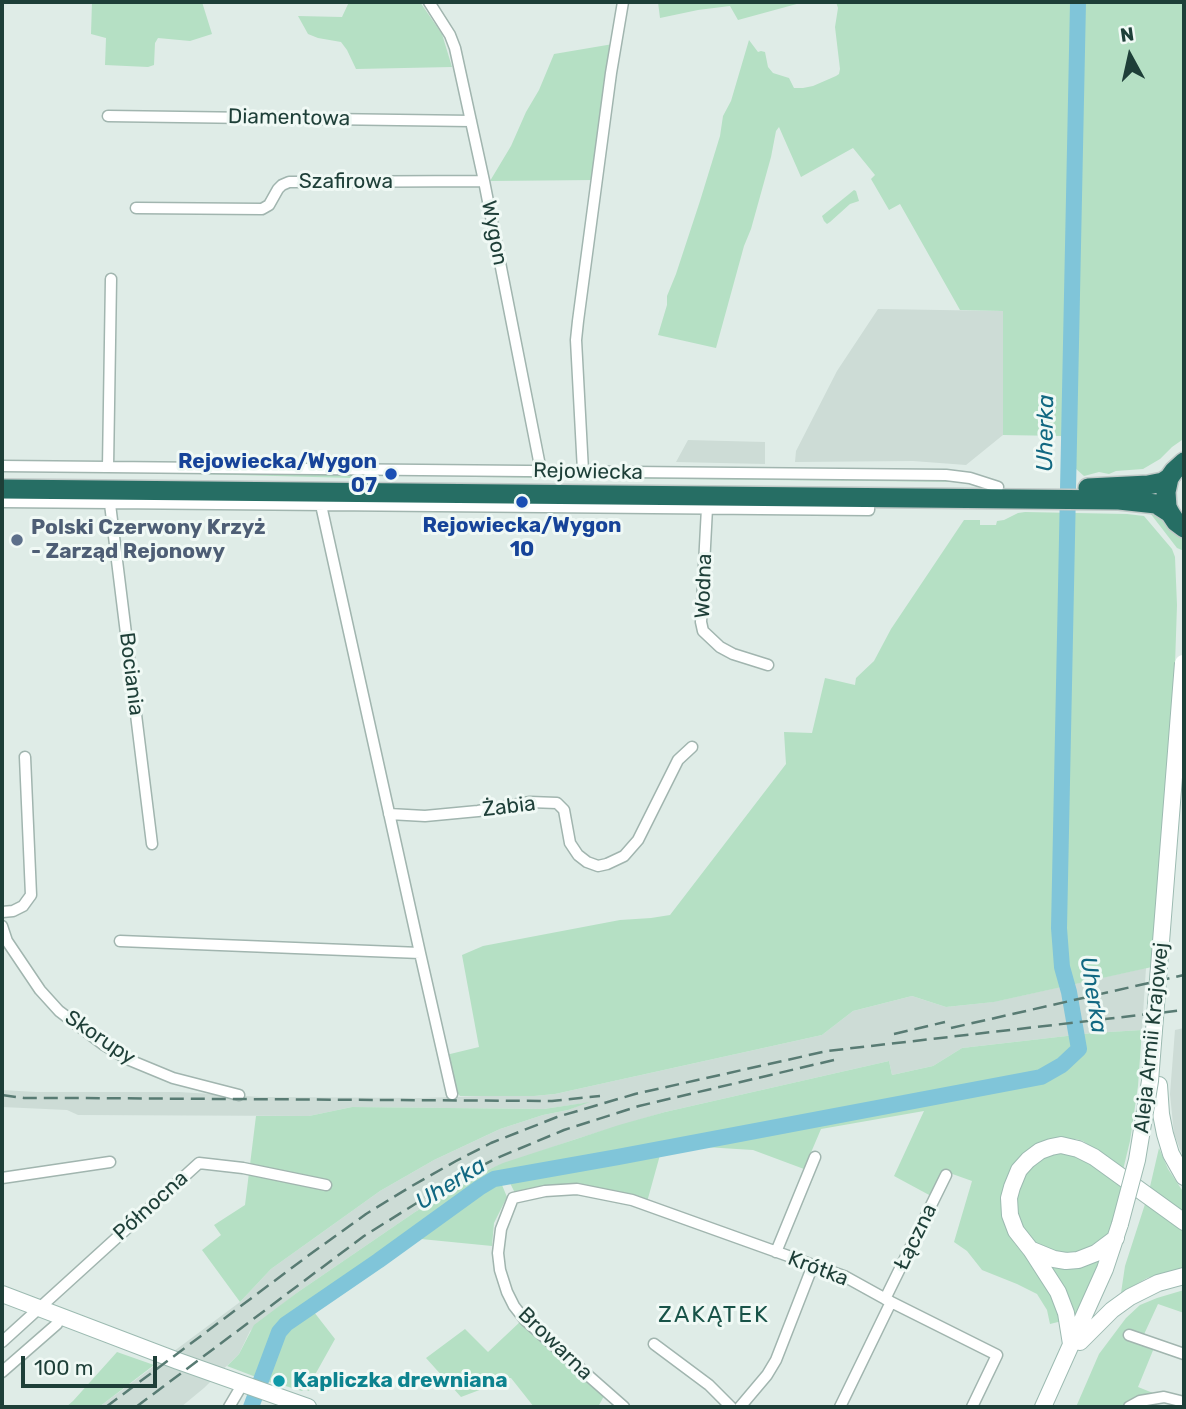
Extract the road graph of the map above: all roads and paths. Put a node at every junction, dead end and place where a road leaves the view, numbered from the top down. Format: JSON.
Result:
{"nodes":[{"id":1,"x":429,"y":2,"type":"edge"},
{"id":2,"x":623,"y":2,"type":"edge"},
{"id":3,"x":108,"y":116,"type":"dead end"},
{"id":4,"x":471,"y":121,"type":"junction"},
{"id":5,"x":484,"y":181,"type":"junction"},
{"id":6,"x":136,"y":208,"type":"dead end"},
{"id":7,"x":111,"y":279,"type":"dead end"},
{"id":8,"x":1184,"y":462,"type":"edge"},
{"id":9,"x":2,"y":466,"type":"edge"},
{"id":10,"x":108,"y":467,"type":"junction"},
{"id":11,"x":541,"y":471,"type":"junction"},
{"id":12,"x":583,"y":471,"type":"junction"},
{"id":13,"x":2,"y":476,"type":"edge"},
{"id":14,"x":1169,"y":478,"type":"junction"},
{"id":15,"x":998,"y":487,"type":"junction"},
{"id":16,"x":2,"y":489,"type":"edge"},
{"id":17,"x":1057,"y":494,"type":"junction"},
{"id":18,"x":1079,"y":494,"type":"junction"},
{"id":19,"x":2,"y":502,"type":"edge"},
{"id":20,"x":110,"y":504,"type":"junction"},
{"id":21,"x":869,"y":504,"type":"junction"},
{"id":22,"x":321,"y":505,"type":"junction"},
{"id":23,"x":707,"y":508,"type":"junction"},
{"id":24,"x":1180,"y":525,"type":"edge"},
{"id":25,"x":1184,"y":657,"type":"edge"},
{"id":26,"x":768,"y":665,"type":"dead end"},
{"id":27,"x":692,"y":747,"type":"dead end"},
{"id":28,"x":25,"y":757,"type":"dead end"},
{"id":29,"x":1184,"y":774,"type":"edge"},
{"id":30,"x":389,"y":814,"type":"junction"},
{"id":31,"x":152,"y":844,"type":"dead end"},
{"id":32,"x":2,"y":912,"type":"edge"},
{"id":33,"x":2,"y":926,"type":"edge"},
{"id":34,"x":120,"y":941,"type":"dead end"},
{"id":35,"x":420,"y":953,"type":"junction"},
{"id":36,"x":1159,"y":1085,"type":"junction"},
{"id":37,"x":452,"y":1094,"type":"dead end"},
{"id":38,"x":239,"y":1095,"type":"dead end"},
{"id":39,"x":815,"y":1157,"type":"dead end"},
{"id":40,"x":110,"y":1162,"type":"dead end"},
{"id":41,"x":946,"y":1175,"type":"dead end"},
{"id":42,"x":1184,"y":1177,"type":"edge"},
{"id":43,"x":2,"y":1178,"type":"edge"},
{"id":44,"x":326,"y":1185,"type":"dead end"},
{"id":45,"x":1184,"y":1222,"type":"edge"},
{"id":46,"x":1121,"y":1230,"type":"junction"},
{"id":47,"x":1031,"y":1250,"type":"junction"},
{"id":48,"x":776,"y":1252,"type":"junction"},
{"id":49,"x":813,"y":1265,"type":"junction"},
{"id":50,"x":500,"y":1270,"type":"joint"},
{"id":51,"x":1184,"y":1276,"type":"edge"},
{"id":52,"x":2,"y":1294,"type":"edge"},
{"id":53,"x":888,"y":1300,"type":"junction"},
{"id":54,"x":40,"y":1308,"type":"junction"},
{"id":55,"x":60,"y":1316,"type":"junction"},
{"id":56,"x":1129,"y":1335,"type":"dead end"},
{"id":57,"x":2,"y":1342,"type":"edge"},
{"id":58,"x":1076,"y":1343,"type":"junction"},
{"id":59,"x":654,"y":1344,"type":"dead end"},
{"id":60,"x":1184,"y":1354,"type":"edge"},
{"id":61,"x":2,"y":1372,"type":"edge"},
{"id":62,"x":245,"y":1386,"type":"junction"},
{"id":63,"x":1180,"y":1401,"type":"edge"},
{"id":64,"x":229,"y":1407,"type":"edge"},
{"id":65,"x":308,"y":1407,"type":"edge"},
{"id":66,"x":624,"y":1407,"type":"edge"},
{"id":67,"x":731,"y":1407,"type":"edge"},
{"id":68,"x":740,"y":1407,"type":"edge"},
{"id":69,"x":840,"y":1407,"type":"edge"},
{"id":70,"x":972,"y":1407,"type":"edge"},
{"id":71,"x":1043,"y":1407,"type":"edge"},
{"id":72,"x":1052,"y":1407,"type":"edge"},
{"id":73,"x":1129,"y":1407,"type":"edge"}],
"edges":[{"from":1,"to":4,"type":"street","name":"Wygon"},
{"from":2,"to":12,"type":"street"},
{"from":3,"to":4,"type":"street","name":"Diamentowa"},
{"from":4,"to":5,"type":"street","name":"Wygon"},
{"from":5,"to":6,"type":"street","name":"Szafirowa"},
{"from":5,"to":11,"type":"street","name":"Wygon"},
{"from":7,"to":10,"type":"street"},
{"from":8,"to":14,"type":"highway"},
{"from":9,"to":10,"type":"street"},
{"from":10,"to":11,"type":"street"},
{"from":11,"to":12,"type":"street"},
{"from":12,"to":15,"type":"street"},
{"from":13,"to":15,"type":"highway","name":"Rejowiecka"},
{"from":14,"to":18,"type":"highway","name":"Rejowiecka"},
{"from":14,"to":24,"type":"highway"},
{"from":15,"to":17,"type":"highway","name":"Rejowiecka"},
{"from":16,"to":21,"type":"highway","name":"Rejowiecka"},
{"from":17,"to":18,"type":"highway","name":"Rejowiecka"},
{"from":17,"to":21,"type":"highway","name":"Rejowiecka"},
{"from":18,"to":24,"type":"highway","name":"Rejowiecka"},
{"from":19,"to":20,"type":"street"},
{"from":20,"to":22,"type":"street"},
{"from":20,"to":31,"type":"street","name":"Bociania"},
{"from":21,"to":23,"type":"street"},
{"from":22,"to":23,"type":"street"},
{"from":22,"to":30,"type":"street"},
{"from":23,"to":26,"type":"street","name":"Wodna"},
{"from":25,"to":46,"type":"main road","name":"Aleja Armii Krajowej","bridge":true},
{"from":27,"to":30,"type":"street","name":"Żabia"},
{"from":28,"to":32,"type":"street"},
{"from":29,"to":36,"type":"main road","name":"Aleja Armii Krajowej"},
{"from":30,"to":35,"type":"street"},
{"from":33,"to":38,"type":"street","name":"Skorupy"},
{"from":34,"to":35,"type":"street"},
{"from":35,"to":37,"type":"street"},
{"from":36,"to":42,"type":"main road"},
{"from":36,"to":46,"type":"main road","name":"Aleja Armii Krajowej"},
{"from":39,"to":48,"type":"street"},
{"from":40,"to":43,"type":"street"},
{"from":41,"to":53,"type":"street","name":"Łączna"},
{"from":44,"to":54,"type":"street","name":"Północna"},
{"from":45,"to":47,"type":"main road"},
{"from":46,"to":47,"type":"main road"},
{"from":46,"to":58,"type":"main road","name":"Aleja Armii Krajowej"},
{"from":47,"to":58,"type":"main road"},
{"from":48,"to":49,"type":"street","name":"Krótka"},
{"from":48,"to":50,"type":"street","name":"Krótka"},
{"from":49,"to":53,"type":"street","name":"Krótka"},
{"from":49,"to":68,"type":"street"},
{"from":50,"to":66,"type":"street","name":"Browarna"},
{"from":51,"to":58,"type":"main road"},
{"from":52,"to":54,"type":"main road"},
{"from":53,"to":69,"type":"street","name":"Łączna"},
{"from":53,"to":70,"type":"street","name":"Krótka"},
{"from":54,"to":55,"type":"main road"},
{"from":54,"to":57,"type":"street"},
{"from":55,"to":61,"type":"street"},
{"from":55,"to":62,"type":"main road"},
{"from":56,"to":60,"type":"street"},
{"from":58,"to":71,"type":"main road","name":"Aleja Armii Krajowej"},
{"from":58,"to":72,"type":"main road","name":"Aleja Armii Krajowej"},
{"from":59,"to":67,"type":"street"},
{"from":62,"to":64,"type":"street"},
{"from":62,"to":65,"type":"main road"},
{"from":63,"to":73,"type":"street"}]}
